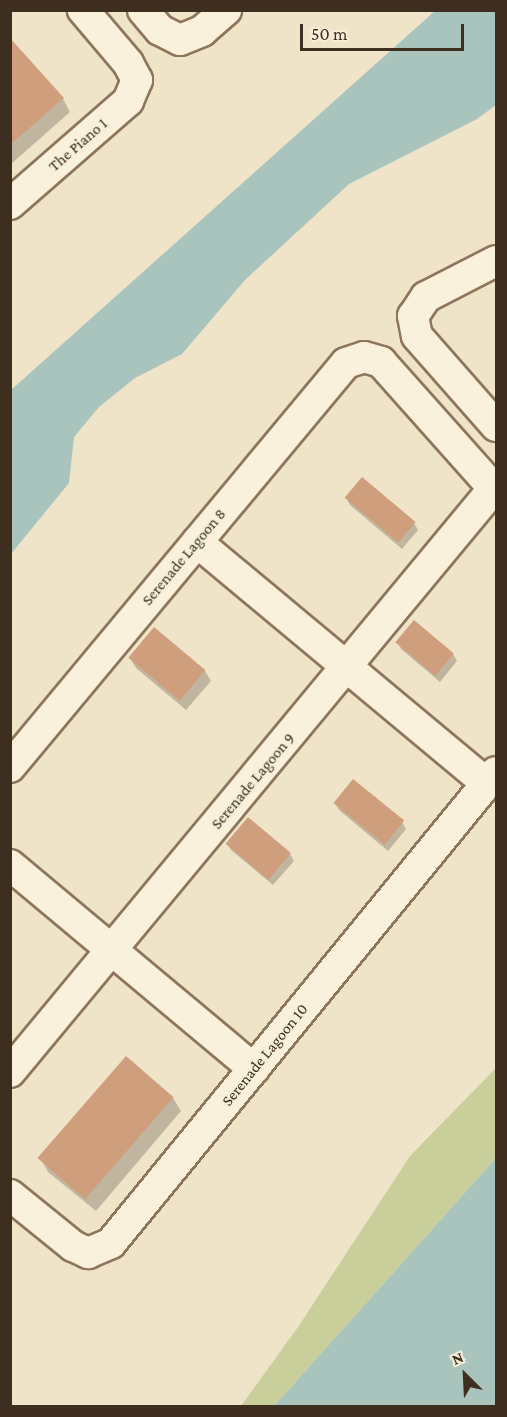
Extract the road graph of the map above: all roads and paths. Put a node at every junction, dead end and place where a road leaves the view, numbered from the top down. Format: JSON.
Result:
{"nodes":[{"id":1,"x":83,"y":10,"type":"edge"},
{"id":2,"x":143,"y":10,"type":"edge"},
{"id":3,"x":226,"y":10,"type":"edge"},
{"id":4,"x":10,"y":204,"type":"edge"},
{"id":5,"x":496,"y":261,"type":"edge"},
{"id":6,"x":496,"y":426,"type":"edge"},
{"id":7,"x":495,"y":490,"type":"edge"},
{"id":8,"x":197,"y":542,"type":"junction"},
{"id":9,"x":347,"y":667,"type":"junction"},
{"id":10,"x":10,"y":767,"type":"edge"},
{"id":11,"x":492,"y":778,"type":"edge"},
{"id":12,"x":10,"y":865,"type":"edge"},
{"id":13,"x":112,"y":950,"type":"junction"},
{"id":14,"x":254,"y":1068,"type":"junction"},
{"id":15,"x":10,"y":1072,"type":"edge"},
{"id":16,"x":14,"y":1200,"type":"edge"}],
"edges":[{"from":1,"to":4,"type":"street","name":"The Piano 1"},
{"from":2,"to":3,"type":"street"},
{"from":5,"to":6,"type":"street"},
{"from":7,"to":8,"type":"street","name":"Serenade Lagoon 8"},
{"from":7,"to":9,"type":"street","name":"Serenade Lagoon 9"},
{"from":8,"to":9,"type":"street"},
{"from":8,"to":10,"type":"street","name":"Serenade Lagoon 8"},
{"from":9,"to":11,"type":"street"},
{"from":9,"to":13,"type":"street","name":"Serenade Lagoon 9"},
{"from":11,"to":14,"type":"street","name":"Serenade Lagoon 10"},
{"from":12,"to":13,"type":"street"},
{"from":13,"to":14,"type":"street"},
{"from":13,"to":15,"type":"street","name":"Serenade Lagoon 9"},
{"from":14,"to":16,"type":"street","name":"Serenade Lagoon 10"}]}
